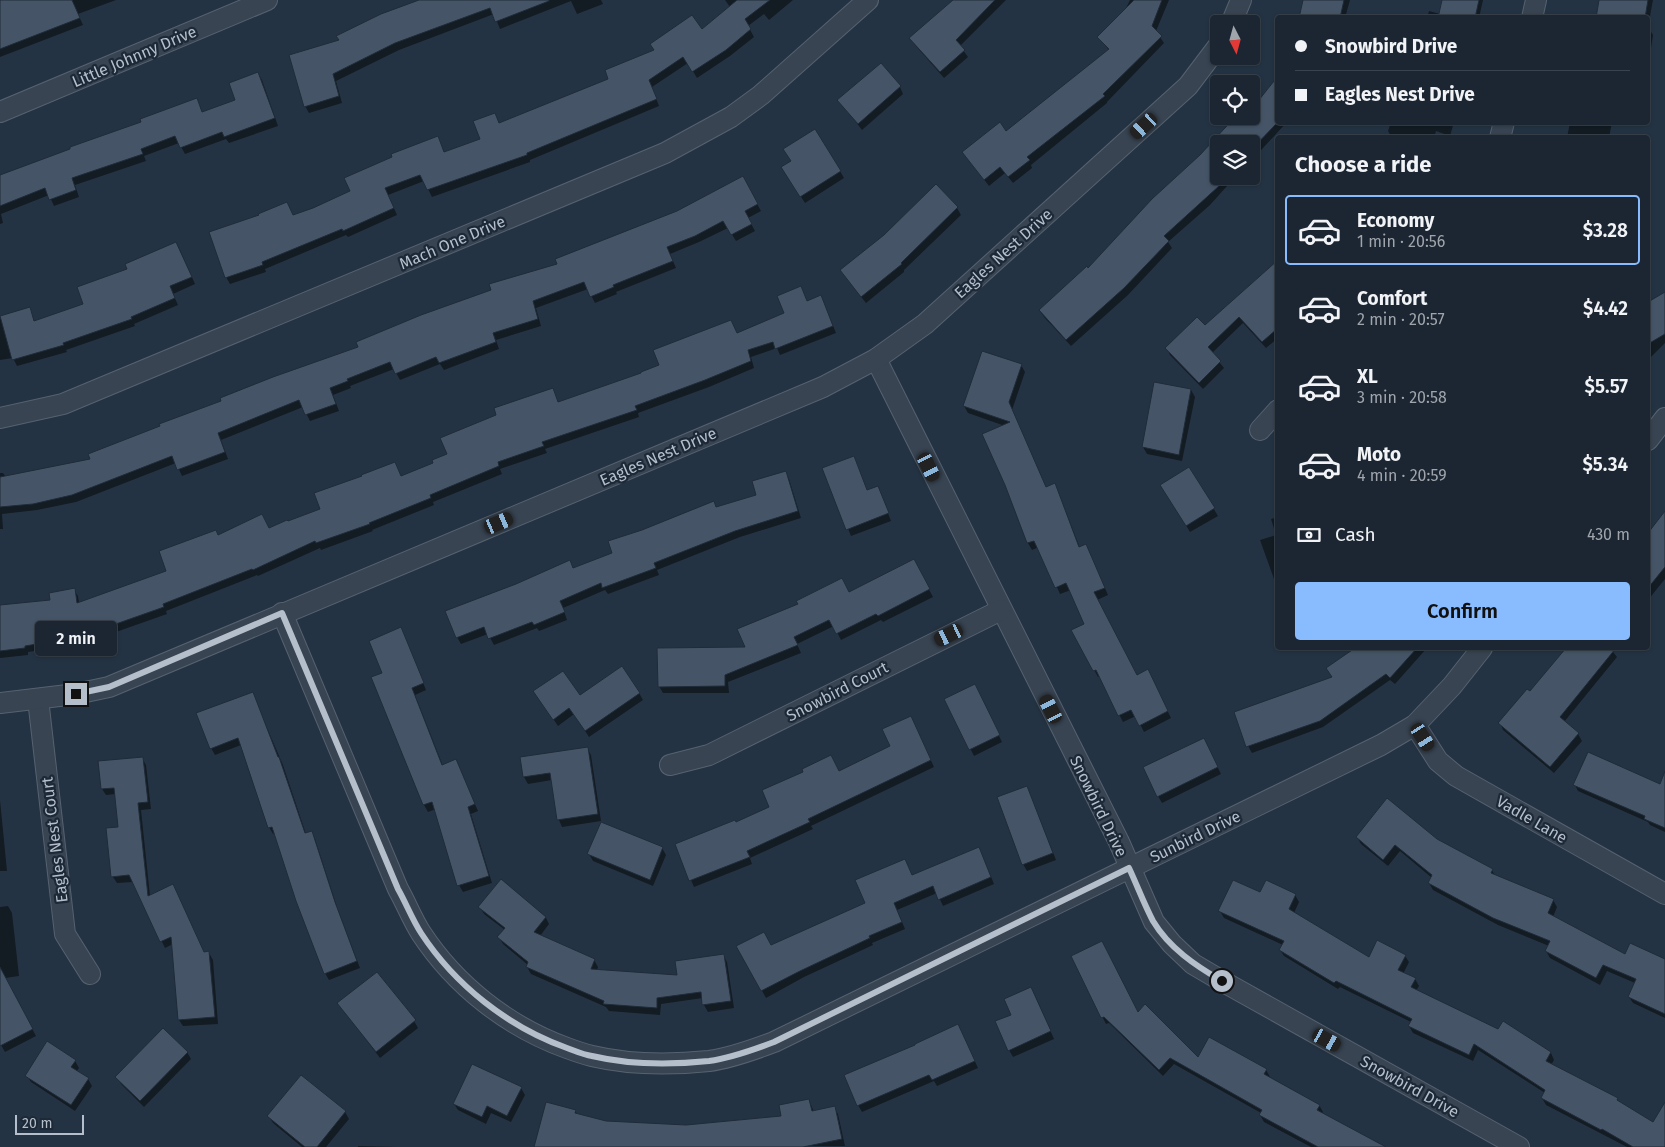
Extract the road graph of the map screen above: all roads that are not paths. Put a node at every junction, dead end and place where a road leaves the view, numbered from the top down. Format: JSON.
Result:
{"nodes":[{"id":1,"x":267,"y":0,"type":"edge"},
{"id":2,"x":868,"y":0,"type":"edge"},
{"id":3,"x":1242,"y":0,"type":"edge"},
{"id":4,"x":1536,"y":0,"type":"edge"},
{"id":5,"x":1234,"y":15,"type":"edge"},
{"id":6,"x":1533,"y":15,"type":"edge"},
{"id":7,"x":1210,"y":57,"type":"edge"},
{"id":8,"x":0,"y":112,"type":"edge"},
{"id":9,"x":876,"y":359,"type":"junction"},
{"id":10,"x":1275,"y":413,"type":"edge"},
{"id":11,"x":0,"y":418,"type":"edge"},
{"id":12,"x":1665,"y":418,"type":"edge"},
{"id":13,"x":1260,"y":430,"type":"dead end"},
{"id":14,"x":1650,"y":437,"type":"edge"},
{"id":15,"x":1001,"y":610,"type":"junction"},
{"id":16,"x":282,"y":613,"type":"junction"},
{"id":17,"x":1480,"y":650,"type":"edge"},
{"id":18,"x":38,"y":699,"type":"junction"},
{"id":19,"x":0,"y":703,"type":"edge"},
{"id":20,"x":1415,"y":724,"type":"junction"},
{"id":21,"x":670,"y":765,"type":"dead end"},
{"id":22,"x":1129,"y":868,"type":"junction"},
{"id":23,"x":1665,"y":894,"type":"edge"},
{"id":24,"x":90,"y":974,"type":"dead end"},
{"id":25,"x":1519,"y":1147,"type":"edge"}],
"edges":[{"from":1,"to":8,"type":"street","name":"Little Johnny Drive"},
{"from":2,"to":11,"type":"street","name":"Mach One Drive"},
{"from":3,"to":5,"type":"street"},
{"from":4,"to":6,"type":"street"},
{"from":7,"to":9,"type":"street","name":"Eagles Nest Drive"},
{"from":9,"to":15,"type":"street","name":"Snowbird Drive"},
{"from":9,"to":16,"type":"street","name":"Eagles Nest Drive"},
{"from":10,"to":13,"type":"street"},
{"from":12,"to":14,"type":"street"},
{"from":15,"to":21,"type":"street","name":"Snowbird Court"},
{"from":15,"to":22,"type":"street","name":"Snowbird Drive"},
{"from":16,"to":18,"type":"street","name":"Eagles Nest Drive"},
{"from":16,"to":22,"type":"street","name":"Sunbird Drive"},
{"from":17,"to":20,"type":"street","name":"Sunbird Drive"},
{"from":18,"to":19,"type":"street","name":"Eagles Nest Drive"},
{"from":18,"to":24,"type":"street","name":"Eagles Nest Court"},
{"from":20,"to":22,"type":"street","name":"Sunbird Drive"},
{"from":20,"to":23,"type":"street","name":"Vadle Lane"},
{"from":22,"to":25,"type":"street","name":"Snowbird Drive"}]}
